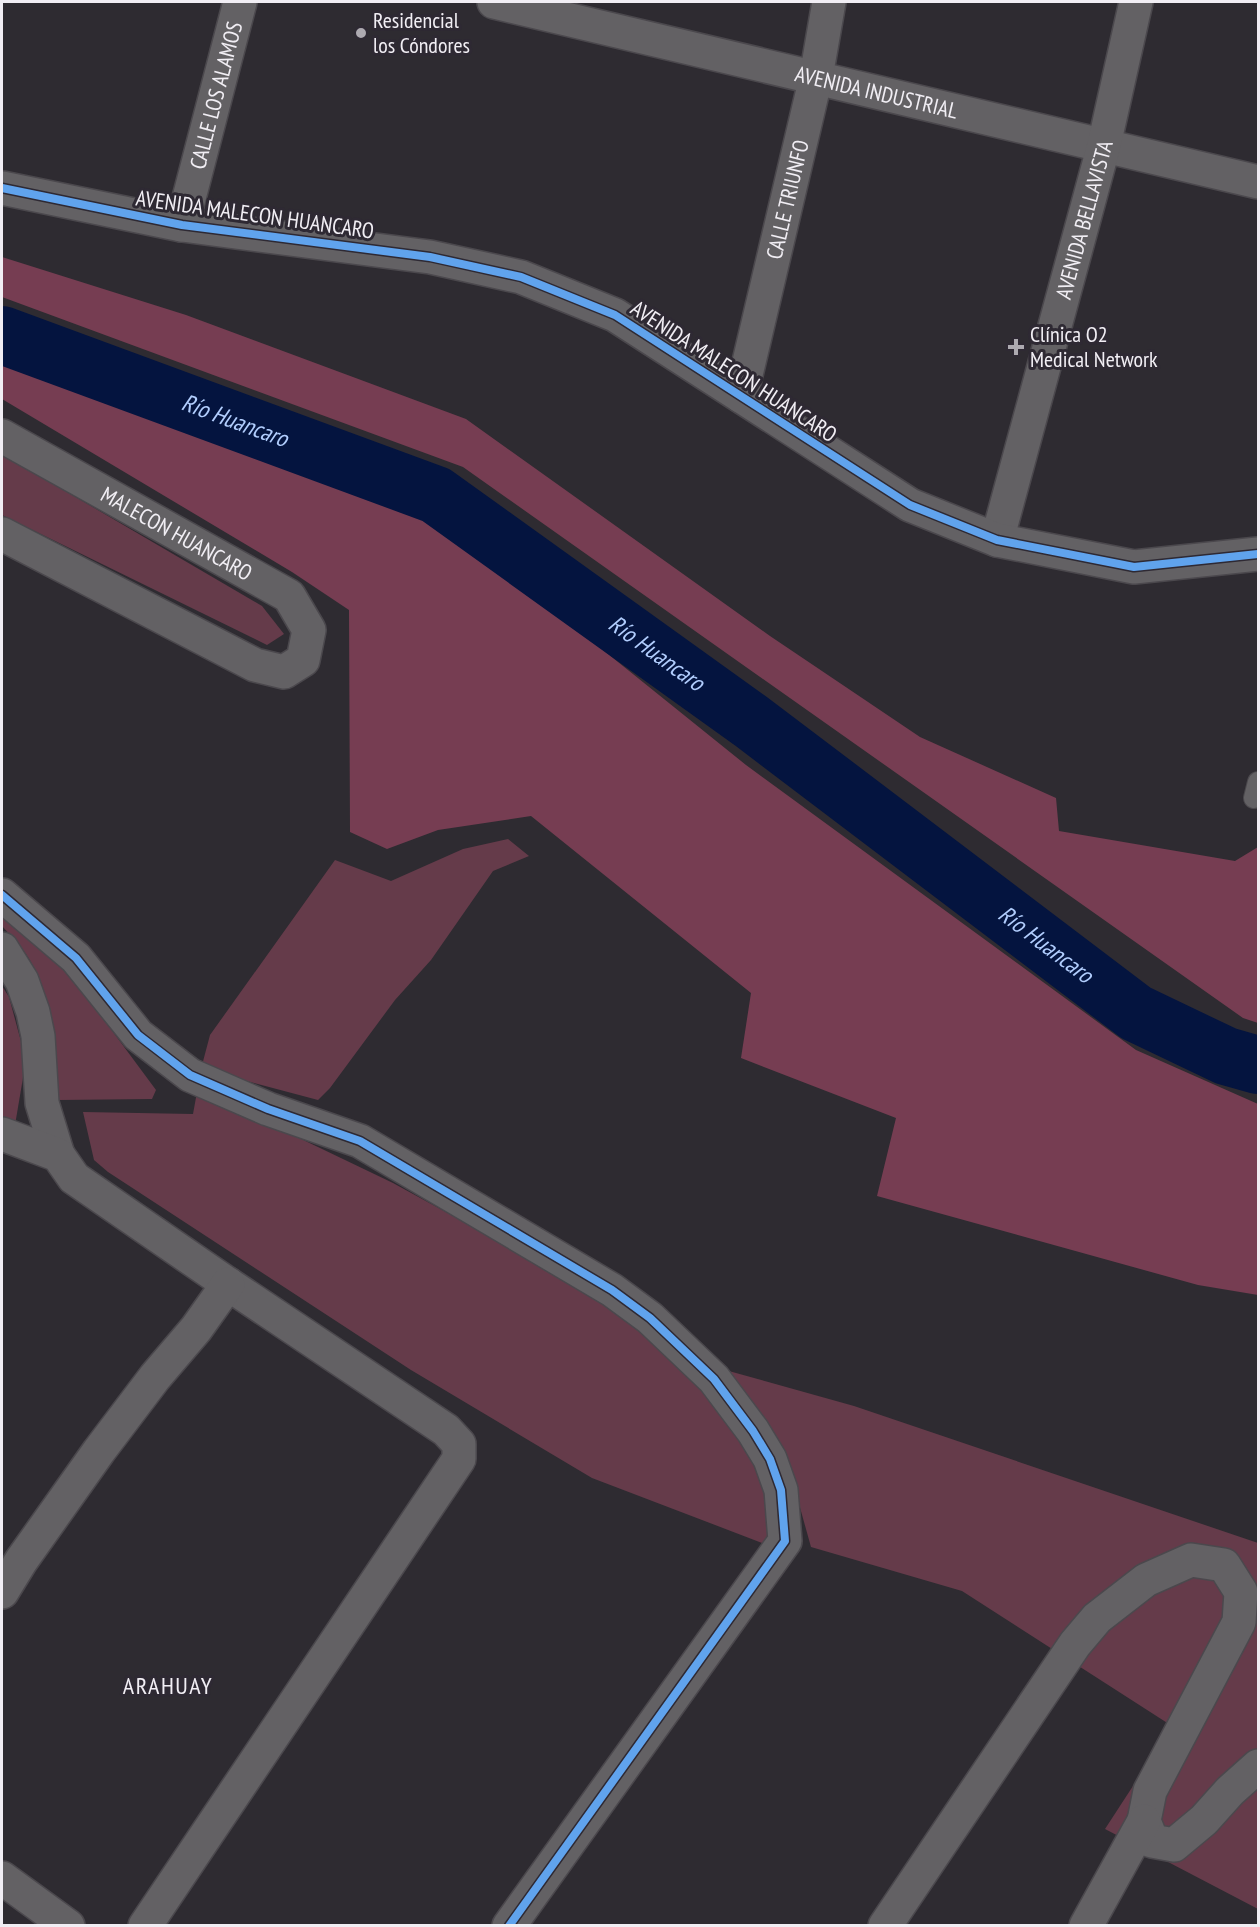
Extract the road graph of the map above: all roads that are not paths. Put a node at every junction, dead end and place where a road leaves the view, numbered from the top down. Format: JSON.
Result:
{"nodes":[{"id":1,"x":240,"y":2,"type":"edge"},
{"id":2,"x":494,"y":2,"type":"edge"},
{"id":3,"x":829,"y":2,"type":"edge"},
{"id":4,"x":1136,"y":2,"type":"edge"},
{"id":5,"x":530,"y":6,"type":"edge"},
{"id":6,"x":816,"y":77,"type":"junction"},
{"id":7,"x":1104,"y":145,"type":"junction"},
{"id":8,"x":1258,"y":182,"type":"edge"},
{"id":9,"x":2,"y":188,"type":"edge"},
{"id":10,"x":182,"y":225,"type":"junction"},
{"id":11,"x":741,"y":396,"type":"junction"},
{"id":12,"x":2,"y":436,"type":"edge"},
{"id":13,"x":2,"y":534,"type":"edge"},
{"id":14,"x":997,"y":540,"type":"junction"},
{"id":15,"x":1258,"y":554,"type":"edge"},
{"id":16,"x":2,"y":895,"type":"edge"},
{"id":17,"x":2,"y":949,"type":"edge"},
{"id":18,"x":2,"y":1134,"type":"edge"},
{"id":19,"x":58,"y":1155,"type":"junction"},
{"id":20,"x":228,"y":1284,"type":"junction"},
{"id":21,"x":2,"y":1592,"type":"edge"},
{"id":22,"x":1258,"y":1766,"type":"edge"},
{"id":23,"x":1144,"y":1821,"type":"junction"},
{"id":24,"x":2,"y":1878,"type":"edge"},
{"id":25,"x":68,"y":1926,"type":"edge"},
{"id":26,"x":145,"y":1926,"type":"edge"},
{"id":27,"x":509,"y":1926,"type":"edge"},
{"id":28,"x":885,"y":1926,"type":"edge"},
{"id":29,"x":1086,"y":1926,"type":"edge"}],
"edges":[{"from":1,"to":10,"type":"street","name":"CALLE LOS ALAMOS"},
{"from":2,"to":5,"type":"street","name":"AVENIDA INDUSTRIAL"},
{"from":3,"to":6,"type":"street","name":"CALLE TRIUNFO"},
{"from":4,"to":7,"type":"street","name":"AVENIDA BELLAVISTA"},
{"from":5,"to":6,"type":"street","name":"AVENIDA INDUSTRIAL"},
{"from":6,"to":7,"type":"street","name":"AVENIDA INDUSTRIAL"},
{"from":6,"to":11,"type":"street","name":"CALLE TRIUNFO"},
{"from":7,"to":8,"type":"street","name":"AVENIDA INDUSTRIAL"},
{"from":7,"to":14,"type":"street","name":"AVENIDA BELLAVISTA"},
{"from":9,"to":10,"type":"street","name":"AVENIDA MALECON HUANCARO"},
{"from":10,"to":11,"type":"street","name":"AVENIDA MALECON HUANCARO"},
{"from":11,"to":14,"type":"street","name":"AVENIDA MALECON HUANCARO"},
{"from":12,"to":13,"type":"street","name":"MALECON HUANCARO"},
{"from":14,"to":15,"type":"street","name":"AVENIDA MALECON HUANCARO"},
{"from":16,"to":27,"type":"street"},
{"from":17,"to":19,"type":"street"},
{"from":18,"to":19,"type":"street"},
{"from":19,"to":20,"type":"street"},
{"from":20,"to":21,"type":"street"},
{"from":20,"to":26,"type":"street"},
{"from":22,"to":23,"type":"street"},
{"from":23,"to":28,"type":"street"},
{"from":23,"to":29,"type":"street"},
{"from":24,"to":25,"type":"street"}]}
